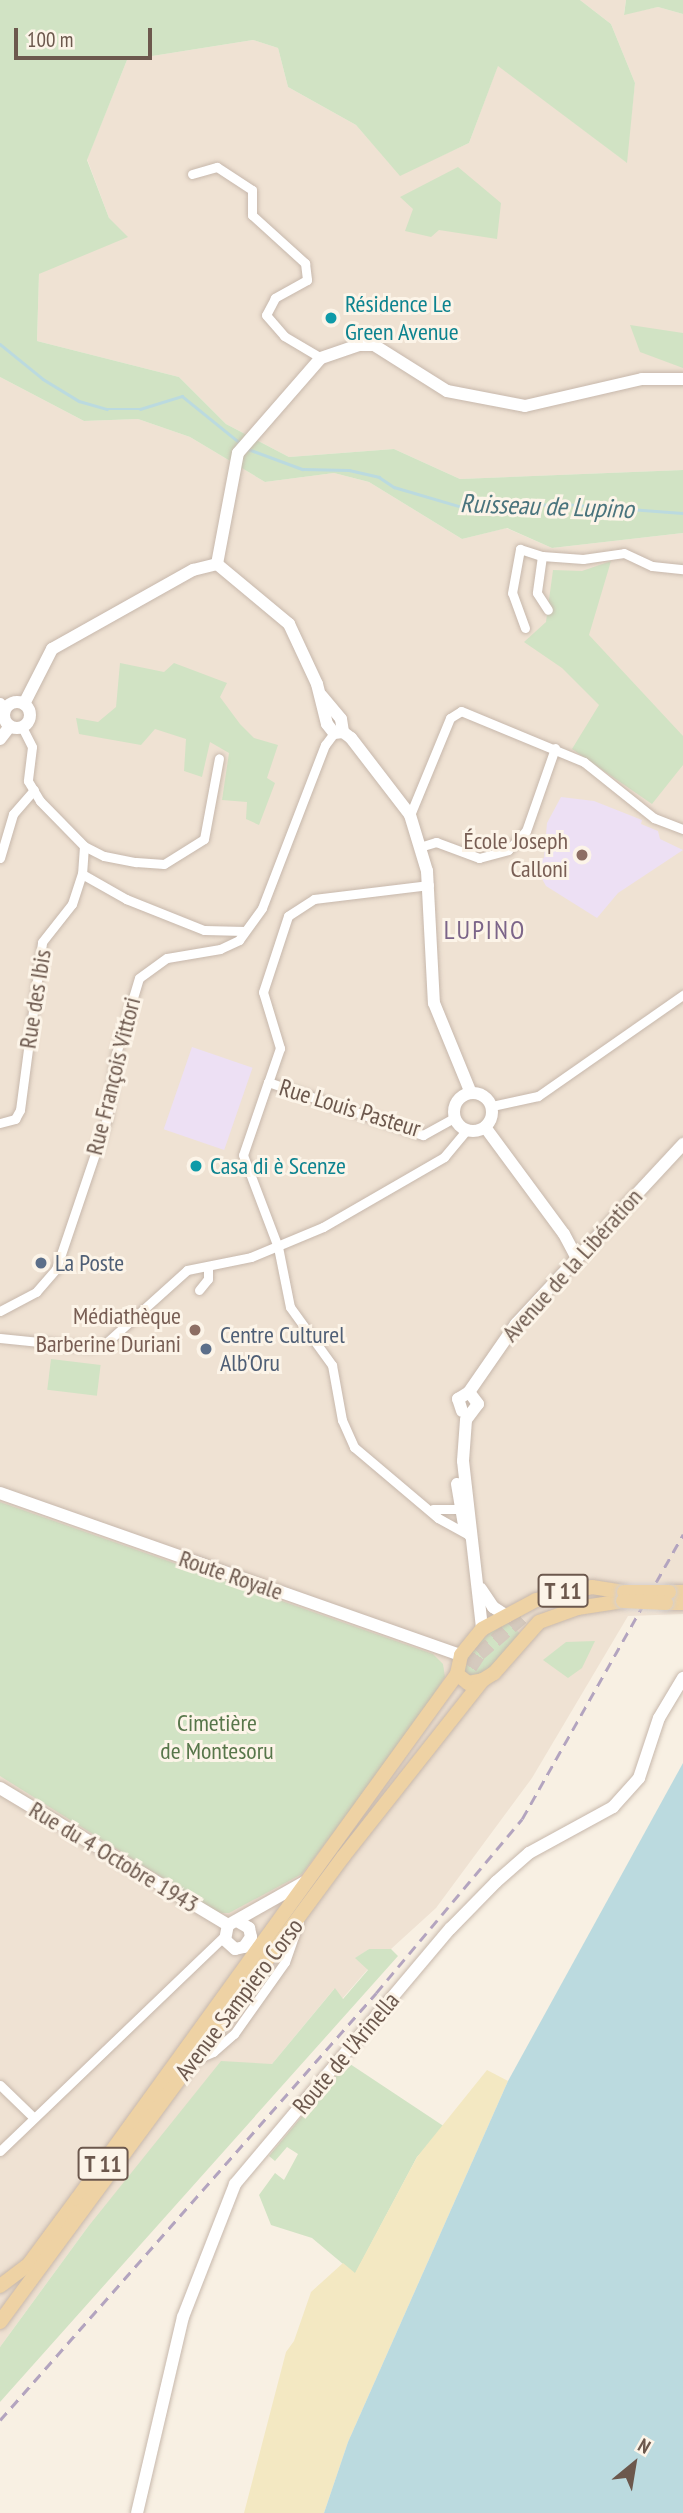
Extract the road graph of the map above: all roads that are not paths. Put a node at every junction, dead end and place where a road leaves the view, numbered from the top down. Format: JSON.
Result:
{"nodes":[{"id":1,"x":192,"y":173,"type":"dead end"},
{"id":2,"x":321,"y":358,"type":"junction"},
{"id":3,"x":683,"y":379,"type":"edge"},
{"id":4,"x":542,"y":556,"type":"junction"},
{"id":5,"x":217,"y":564,"type":"junction"},
{"id":6,"x":683,"y":569,"type":"edge"},
{"id":7,"x":548,"y":610,"type":"dead end"},
{"id":8,"x":525,"y":628,"type":"dead end"},
{"id":9,"x":24,"y":704,"type":"junction"},
{"id":10,"x":3,"y":705,"type":"edge"},
{"id":11,"x":16,"y":727,"type":"junction"},
{"id":12,"x":338,"y":732,"type":"junction"},
{"id":13,"x":0,"y":739,"type":"edge"},
{"id":14,"x":555,"y":748,"type":"junction"},
{"id":15,"x":219,"y":758,"type":"dead end"},
{"id":16,"x":34,"y":790,"type":"junction"},
{"id":17,"x":410,"y":815,"type":"junction"},
{"id":18,"x":683,"y":829,"type":"edge"},
{"id":19,"x":84,"y":845,"type":"junction"},
{"id":20,"x":423,"y":846,"type":"junction"},
{"id":21,"x":0,"y":858,"type":"edge"},
{"id":22,"x":82,"y":874,"type":"junction"},
{"id":23,"x":429,"y":885,"type":"junction"},
{"id":24,"x":246,"y":931,"type":"junction"},
{"id":25,"x":683,"y":995,"type":"edge"},
{"id":26,"x":268,"y":1082,"type":"junction"},
{"id":27,"x":471,"y":1093,"type":"junction"},
{"id":28,"x":492,"y":1106,"type":"junction"},
{"id":29,"x":454,"y":1117,"type":"junction"},
{"id":30,"x":0,"y":1124,"type":"edge"},
{"id":31,"x":485,"y":1127,"type":"junction"},
{"id":32,"x":467,"y":1130,"type":"junction"},
{"id":33,"x":683,"y":1144,"type":"edge"},
{"id":34,"x":564,"y":1234,"type":"junction"},
{"id":35,"x":589,"y":1244,"type":"junction"},
{"id":36,"x":278,"y":1247,"type":"junction"},
{"id":37,"x":576,"y":1257,"type":"junction"},
{"id":38,"x":208,"y":1266,"type":"junction"},
{"id":39,"x":199,"y":1290,"type":"dead end"},
{"id":40,"x":0,"y":1311,"type":"edge"},
{"id":41,"x":0,"y":1338,"type":"edge"},
{"id":42,"x":466,"y":1412,"type":"junction"},
{"id":43,"x":0,"y":1493,"type":"edge"},
{"id":44,"x":433,"y":1509,"type":"junction"},
{"id":45,"x":454,"y":1511,"type":"junction"},
{"id":46,"x":447,"y":1524,"type":"junction"},
{"id":47,"x":471,"y":1536,"type":"junction"},
{"id":48,"x":479,"y":1586,"type":"junction"},
{"id":49,"x":624,"y":1596,"type":"junction"},
{"id":50,"x":673,"y":1596,"type":"edge"},
{"id":51,"x":683,"y":1603,"type":"edge"},
{"id":52,"x":507,"y":1616,"type":"junction"},
{"id":53,"x":527,"y":1618,"type":"tunnel mouth"},
{"id":54,"x":482,"y":1629,"type":"junction"},
{"id":55,"x":524,"y":1636,"type":"junction"},
{"id":56,"x":461,"y":1656,"type":"junction"},
{"id":57,"x":683,"y":1678,"type":"edge"},
{"id":58,"x":483,"y":1680,"type":"junction"},
{"id":59,"x":459,"y":1682,"type":"junction"},
{"id":60,"x":0,"y":1788,"type":"edge"},
{"id":61,"x":338,"y":1854,"type":"junction"},
{"id":62,"x":314,"y":1876,"type":"junction"},
{"id":63,"x":230,"y":1927,"type":"junction"},
{"id":64,"x":242,"y":1951,"type":"junction"},
{"id":65,"x":209,"y":1952,"type":"junction"},
{"id":66,"x":0,"y":2085,"type":"edge"},
{"id":67,"x":33,"y":2117,"type":"junction"},
{"id":68,"x":0,"y":2151,"type":"edge"},
{"id":69,"x":44,"y":2266,"type":"junction"},
{"id":70,"x":0,"y":2286,"type":"edge"},
{"id":71,"x":0,"y":2322,"type":"edge"},
{"id":72,"x":0,"y":2333,"type":"edge"},
{"id":73,"x":137,"y":2513,"type":"edge"}],
"edges":[{"from":1,"to":2,"type":"street"},
{"from":2,"to":3,"type":"main road"},
{"from":2,"to":5,"type":"main road"},
{"from":4,"to":6,"type":"street"},
{"from":4,"to":7,"type":"street"},
{"from":4,"to":8,"type":"street"},
{"from":5,"to":9,"type":"main road"},
{"from":5,"to":12,"type":"main road"},
{"from":9,"to":10,"type":"main road"},
{"from":9,"to":11,"type":"main road"},
{"from":10,"to":11,"type":"main road"},
{"from":11,"to":13,"type":"main road"},
{"from":11,"to":16,"type":"street"},
{"from":12,"to":17,"type":"main road"},
{"from":12,"to":24,"type":"street","name":"Rue François Vittori"},
{"from":14,"to":17,"type":"street"},
{"from":14,"to":18,"type":"street"},
{"from":14,"to":20,"type":"street"},
{"from":15,"to":19,"type":"street"},
{"from":16,"to":19,"type":"street"},
{"from":16,"to":21,"type":"street"},
{"from":17,"to":20,"type":"main road"},
{"from":19,"to":22,"type":"street","name":"Rue des Ibis"},
{"from":20,"to":23,"type":"main road"},
{"from":22,"to":24,"type":"street"},
{"from":22,"to":30,"type":"street","name":"Rue des Ibis"},
{"from":23,"to":26,"type":"street","name":"Rue Louis Pasteur"},
{"from":23,"to":27,"type":"main road"},
{"from":24,"to":40,"type":"street","name":"Rue François Vittori"},
{"from":25,"to":28,"type":"street"},
{"from":26,"to":29,"type":"street","name":"Rue Louis Pasteur"},
{"from":26,"to":36,"type":"street"},
{"from":27,"to":28,"type":"main road"},
{"from":27,"to":29,"type":"main road"},
{"from":28,"to":31,"type":"main road"},
{"from":29,"to":32,"type":"main road"},
{"from":31,"to":32,"type":"main road"},
{"from":31,"to":34,"type":"main road"},
{"from":32,"to":36,"type":"street"},
{"from":33,"to":35,"type":"main road","name":"Avenue de la Libération"},
{"from":34,"to":35,"type":"main road"},
{"from":34,"to":37,"type":"main road"},
{"from":35,"to":37,"type":"main road","name":"Avenue de la Libération"},
{"from":36,"to":38,"type":"street"},
{"from":36,"to":44,"type":"street"},
{"from":37,"to":42,"type":"main road","name":"Avenue de la Libération"},
{"from":38,"to":39,"type":"street"},
{"from":38,"to":41,"type":"street"},
{"from":42,"to":45,"type":"main road"},
{"from":42,"to":47,"type":"main road"},
{"from":43,"to":56,"type":"main road","name":"Route Royale"},
{"from":44,"to":45,"type":"street"},
{"from":44,"to":46,"type":"street"},
{"from":45,"to":46,"type":"street"},
{"from":45,"to":47,"type":"main road"},
{"from":46,"to":47,"type":"street"},
{"from":47,"to":48,"type":"main road"},
{"from":48,"to":52,"type":"main road"},
{"from":48,"to":54,"type":"main road"},
{"from":49,"to":50,"type":"main road","number":"T 11","bridge":true},
{"from":49,"to":52,"type":"main road","number":"T 11"},
{"from":49,"to":53,"type":"main road","number":"T 11"},
{"from":49,"to":55,"type":"main road","number":"T 11"},
{"from":50,"to":51,"type":"main road","number":"T 11"},
{"from":52,"to":54,"type":"main road"},
{"from":52,"to":55,"type":"main road"},
{"from":54,"to":56,"type":"main road"},
{"from":55,"to":58,"type":"main road","name":"Avenue Sampiero Corso"},
{"from":56,"to":59,"type":"main road"},
{"from":57,"to":73,"type":"main road","name":"Route de l'Arinella"},
{"from":58,"to":59,"type":"main road"},
{"from":58,"to":61,"type":"main road","name":"Avenue Sampiero Corso","number":"T 11"},
{"from":59,"to":61,"type":"main road","name":"Avenue Sampiero Corso","number":"T 11"},
{"from":60,"to":63,"type":"main road","name":"Rue du 4 Octobre 1943"},
{"from":61,"to":62,"type":"main road","name":"Avenue Sampiero Corso","number":"T 11"},
{"from":61,"to":69,"type":"main road","name":"Avenue Sampiero Corso","number":"T 11"},
{"from":62,"to":63,"type":"main road"},
{"from":62,"to":64,"type":"main road","name":"Avenue Sampiero Corso","number":"T 11"},
{"from":63,"to":64,"type":"main road"},
{"from":63,"to":64,"type":"main road"},
{"from":63,"to":65,"type":"street"},
{"from":64,"to":65,"type":"street"},
{"from":64,"to":70,"type":"main road","name":"Avenue Sampiero Corso","number":"T 11"},
{"from":65,"to":67,"type":"street"},
{"from":66,"to":67,"type":"street"},
{"from":67,"to":68,"type":"street"},
{"from":69,"to":71,"type":"main road","name":"Avenue Sampiero Corso","number":"T 11"},
{"from":69,"to":72,"type":"main road"}]}
